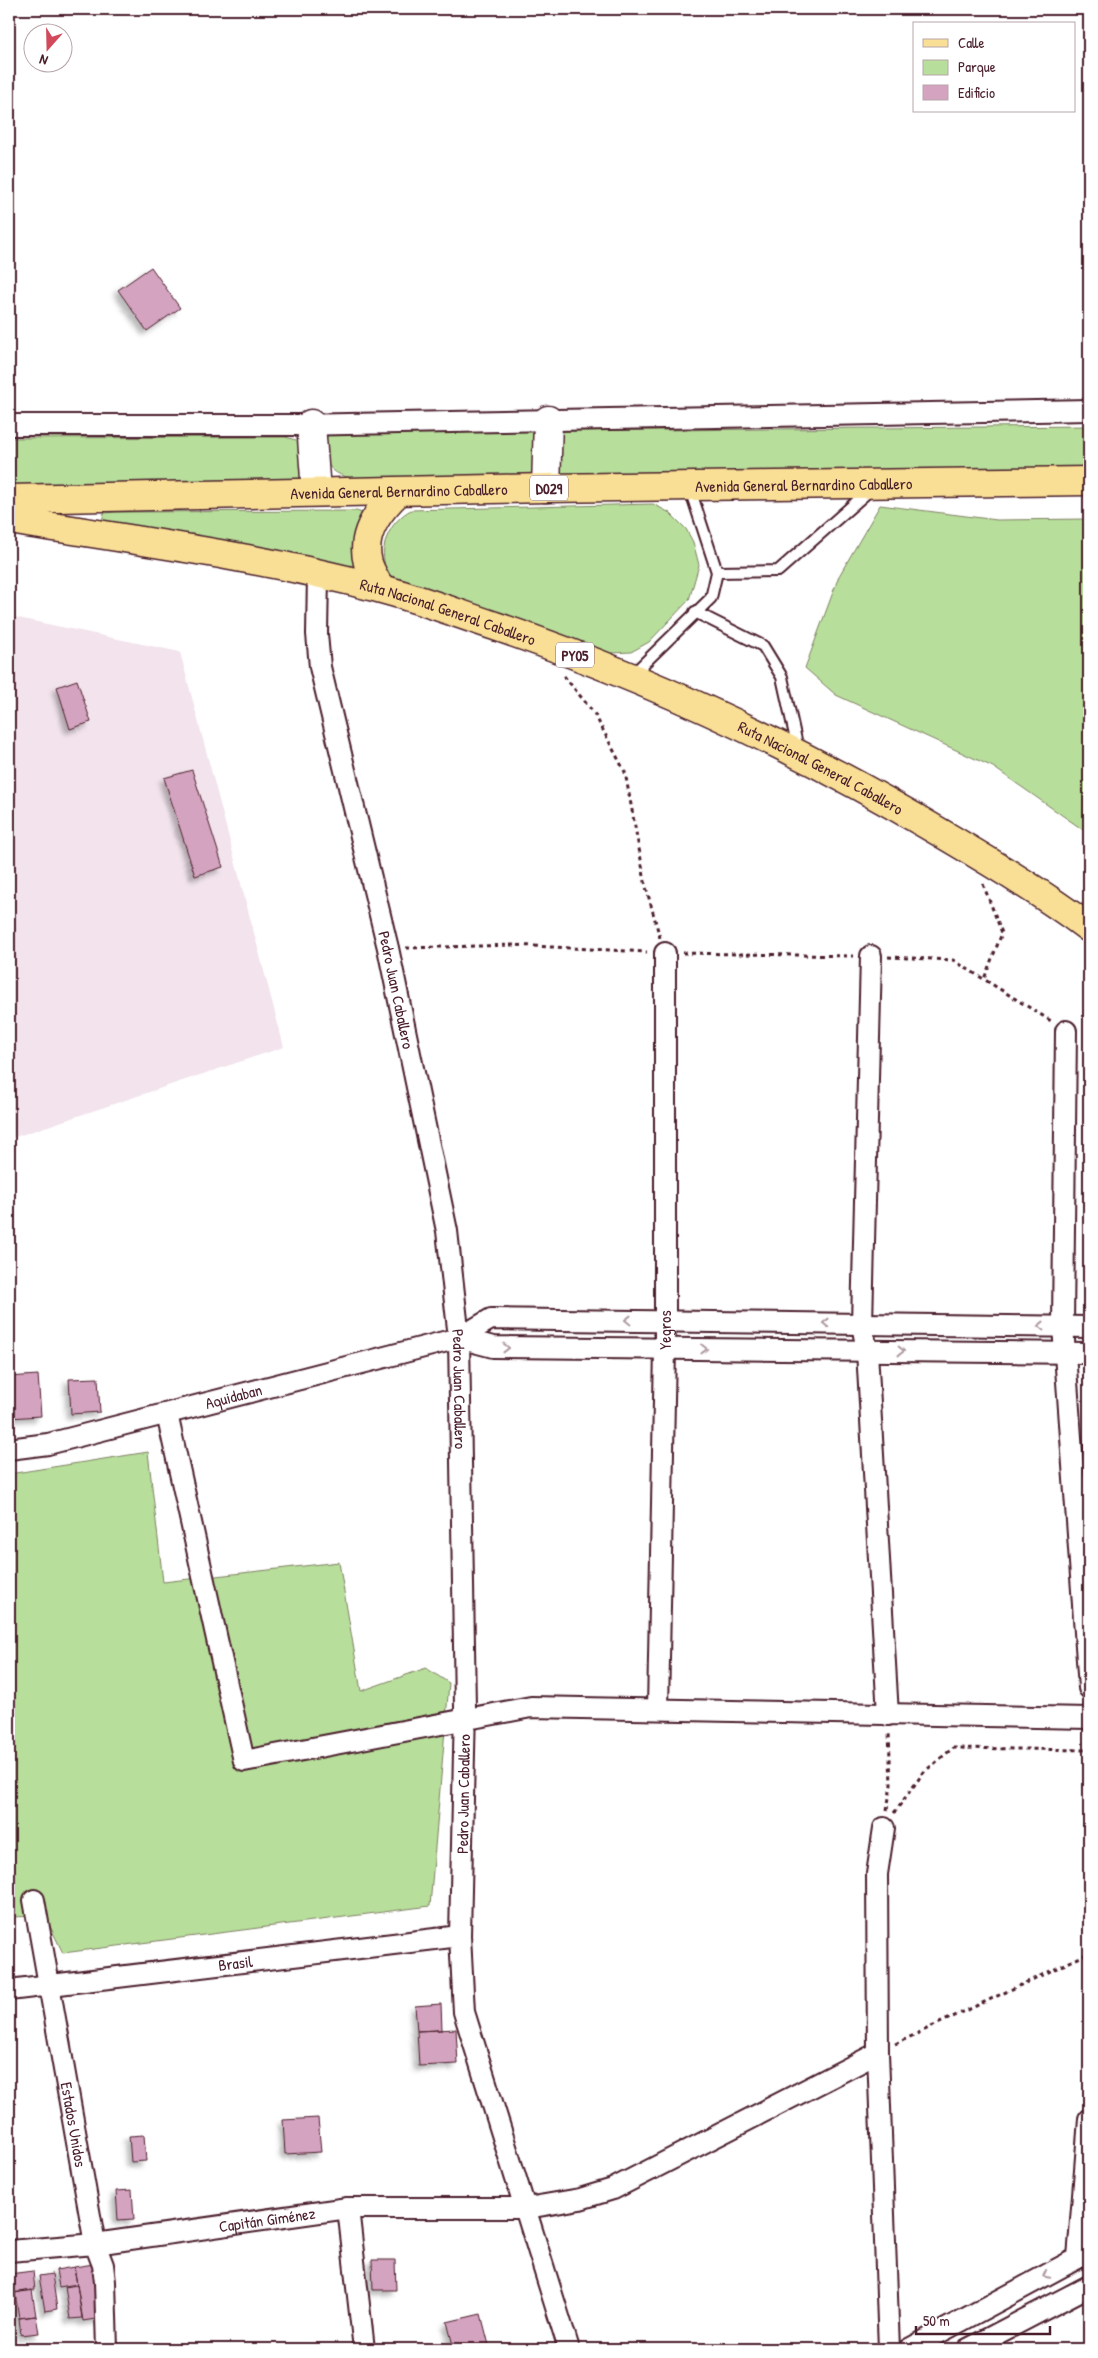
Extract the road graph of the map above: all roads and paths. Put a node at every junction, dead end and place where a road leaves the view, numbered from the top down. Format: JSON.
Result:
{"nodes":[{"id":1,"x":1089,"y":410,"type":"edge"},
{"id":2,"x":548,"y":420,"type":"junction"},
{"id":3,"x":311,"y":424,"type":"junction"},
{"id":4,"x":9,"y":425,"type":"edge"},
{"id":5,"x":1089,"y":481,"type":"edge"},
{"id":6,"x":876,"y":484,"type":"junction"},
{"id":7,"x":690,"y":487,"type":"junction"},
{"id":8,"x":546,"y":488,"type":"junction"},
{"id":9,"x":316,"y":492,"type":"junction"},
{"id":10,"x":397,"y":493,"type":"junction"},
{"id":11,"x":9,"y":499,"type":"edge"},
{"id":12,"x":9,"y":520,"type":"edge"},
{"id":13,"x":717,"y":572,"type":"junction"},
{"id":14,"x":318,"y":574,"type":"junction"},
{"id":15,"x":380,"y":588,"type":"junction"},
{"id":16,"x":695,"y":612,"type":"junction"},
{"id":17,"x":559,"y":669,"type":"dead end"},
{"id":18,"x":630,"y":676,"type":"junction"},
{"id":19,"x":799,"y":754,"type":"junction"},
{"id":20,"x":970,"y":850,"type":"junction"},
{"id":21,"x":1089,"y":928,"type":"edge"},
{"id":22,"x":388,"y":948,"type":"junction"},
{"id":23,"x":664,"y":953,"type":"junction"},
{"id":24,"x":871,"y":956,"type":"junction"},
{"id":25,"x":984,"y":979,"type":"junction"},
{"id":26,"x":1066,"y":1031,"type":"joint"},
{"id":27,"x":666,"y":1321,"type":"junction"},
{"id":28,"x":862,"y":1324,"type":"junction"},
{"id":29,"x":1063,"y":1326,"type":"junction"},
{"id":30,"x":1089,"y":1327,"type":"edge"},
{"id":31,"x":459,"y":1338,"type":"junction"},
{"id":32,"x":666,"y":1349,"type":"junction"},
{"id":33,"x":867,"y":1351,"type":"junction"},
{"id":34,"x":1065,"y":1353,"type":"junction"},
{"id":35,"x":1089,"y":1353,"type":"edge"},
{"id":36,"x":167,"y":1414,"type":"junction"},
{"id":37,"x":9,"y":1449,"type":"edge"},
{"id":38,"x":1089,"y":1688,"type":"edge"},
{"id":39,"x":658,"y":1709,"type":"junction"},
{"id":40,"x":888,"y":1715,"type":"junction"},
{"id":41,"x":1089,"y":1718,"type":"edge"},
{"id":42,"x":465,"y":1719,"type":"junction"},
{"id":43,"x":1089,"y":1750,"type":"edge"},
{"id":44,"x":884,"y":1828,"type":"junction"},
{"id":45,"x":34,"y":1900,"type":"dead end"},
{"id":46,"x":460,"y":1936,"type":"junction"},
{"id":47,"x":1089,"y":1953,"type":"edge"},
{"id":48,"x":51,"y":1986,"type":"junction"},
{"id":49,"x":9,"y":1990,"type":"edge"},
{"id":50,"x":878,"y":2053,"type":"junction"},
{"id":51,"x":1089,"y":2119,"type":"edge"},
{"id":52,"x":348,"y":2208,"type":"junction"},
{"id":53,"x":527,"y":2208,"type":"junction"},
{"id":54,"x":95,"y":2244,"type":"junction"},
{"id":55,"x":9,"y":2252,"type":"edge"},
{"id":56,"x":1084,"y":2255,"type":"edge"},
{"id":57,"x":1089,"y":2286,"type":"edge"},
{"id":58,"x":107,"y":2349,"type":"edge"},
{"id":59,"x":364,"y":2349,"type":"edge"},
{"id":60,"x":569,"y":2349,"type":"edge"},
{"id":61,"x":889,"y":2349,"type":"edge"},
{"id":62,"x":909,"y":2349,"type":"edge"},
{"id":63,"x":968,"y":2349,"type":"edge"}],
"edges":[{"from":1,"to":2,"type":"street"},
{"from":2,"to":3,"type":"street"},
{"from":2,"to":8,"type":"main road"},
{"from":3,"to":4,"type":"street"},
{"from":3,"to":9,"type":"main road"},
{"from":5,"to":6,"type":"main road","name":"Avenida General Bernardino Caballero","number":"D029"},
{"from":6,"to":7,"type":"main road","name":"Avenida General Bernardino Caballero","number":"D029"},
{"from":6,"to":13,"type":"lane"},
{"from":7,"to":8,"type":"main road","name":"Avenida General Bernardino Caballero","number":"D029"},
{"from":7,"to":13,"type":"lane"},
{"from":8,"to":10,"type":"main road","name":"Avenida General Bernardino Caballero","number":"D029"},
{"from":9,"to":10,"type":"main road","name":"Avenida General Bernardino Caballero","number":"D029"},
{"from":9,"to":11,"type":"main road","name":"Avenida General Bernardino Caballero","number":"D029"},
{"from":10,"to":15,"type":"main road"},
{"from":12,"to":14,"type":"main road","name":"Ruta Nacional General Caballero","number":"PY05"},
{"from":13,"to":16,"type":"lane"},
{"from":14,"to":15,"type":"main road","name":"Ruta Nacional General Caballero","number":"PY05"},
{"from":14,"to":22,"type":"street","name":"Pedro Juan Caballero"},
{"from":15,"to":18,"type":"main road","name":"Ruta Nacional General Caballero","number":"PY05"},
{"from":16,"to":18,"type":"lane"},
{"from":16,"to":19,"type":"lane"},
{"from":17,"to":23,"type":"path"},
{"from":18,"to":19,"type":"main road","name":"Ruta Nacional General Caballero","number":"PY05"},
{"from":19,"to":20,"type":"main road","name":"Ruta Nacional General Caballero","number":"PY05"},
{"from":20,"to":21,"type":"main road","name":"Ruta Nacional General Caballero","number":"PY05"},
{"from":20,"to":25,"type":"path"},
{"from":22,"to":23,"type":"path"},
{"from":22,"to":31,"type":"street","name":"Pedro Juan Caballero"},
{"from":23,"to":24,"type":"path"},
{"from":23,"to":27,"type":"street","name":"Yegros"},
{"from":24,"to":25,"type":"path"},
{"from":24,"to":28,"type":"street"},
{"from":25,"to":26,"type":"path"},
{"from":26,"to":29,"type":"street"},
{"from":28,"to":27,"type":"street","one_way":true},
{"from":27,"to":31,"type":"street","one_way":true},
{"from":27,"to":32,"type":"street","name":"Yegros"},
{"from":29,"to":28,"type":"street","one_way":true},
{"from":28,"to":33,"type":"street"},
{"from":29,"to":30,"type":"street"},
{"from":29,"to":34,"type":"street"},
{"from":31,"to":32,"type":"street","one_way":true},
{"from":31,"to":36,"type":"street","name":"Aquidaban"},
{"from":31,"to":42,"type":"street","name":"Pedro Juan Caballero"},
{"from":32,"to":33,"type":"street","one_way":true},
{"from":32,"to":39,"type":"street","name":"Yegros"},
{"from":33,"to":34,"type":"street","one_way":true},
{"from":33,"to":40,"type":"street"},
{"from":34,"to":35,"type":"street"},
{"from":34,"to":38,"type":"street"},
{"from":36,"to":37,"type":"street","name":"Aquidaban"},
{"from":36,"to":42,"type":"street"},
{"from":39,"to":40,"type":"street"},
{"from":39,"to":42,"type":"street"},
{"from":40,"to":41,"type":"street"},
{"from":40,"to":44,"type":"path"},
{"from":42,"to":46,"type":"street","name":"Pedro Juan Caballero"},
{"from":43,"to":44,"type":"path"},
{"from":44,"to":50,"type":"street"},
{"from":45,"to":48,"type":"street","name":"Estados Unidos"},
{"from":46,"to":48,"type":"street","name":"Brasil"},
{"from":46,"to":53,"type":"street","name":"Pedro Juan Caballero"},
{"from":47,"to":50,"type":"path"},
{"from":48,"to":49,"type":"street","name":"Brasil"},
{"from":48,"to":54,"type":"street","name":"Estados Unidos"},
{"from":50,"to":53,"type":"street","name":"Capitán Giménez"},
{"from":50,"to":61,"type":"street"},
{"from":51,"to":56,"type":"street"},
{"from":52,"to":53,"type":"street","name":"Capitán Giménez"},
{"from":52,"to":54,"type":"street","name":"Capitán Giménez"},
{"from":52,"to":59,"type":"street"},
{"from":53,"to":60,"type":"street","name":"Pedro Juan Caballero"},
{"from":54,"to":55,"type":"street","name":"Capitán Giménez"},
{"from":54,"to":58,"type":"street","name":"Estados Unidos"},
{"from":56,"to":62,"type":"street","one_way":true},
{"from":57,"to":63,"type":"street"}]}
